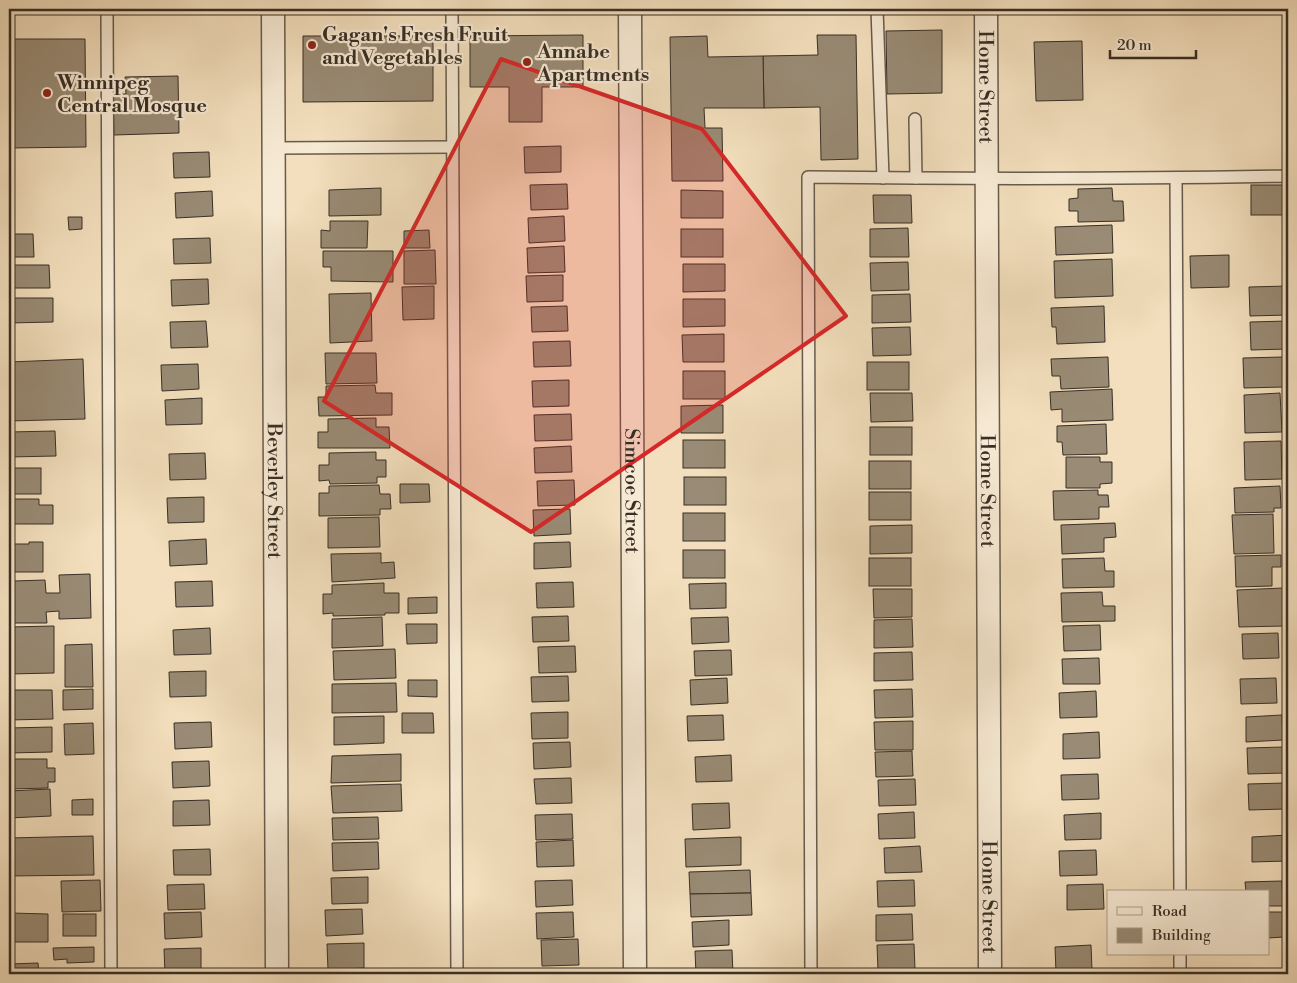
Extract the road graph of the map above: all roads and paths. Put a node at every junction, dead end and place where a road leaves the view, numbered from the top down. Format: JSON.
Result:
{"nodes":[{"id":1,"x":107,"y":9,"type":"edge"},
{"id":2,"x":273,"y":9,"type":"edge"},
{"id":3,"x":452,"y":9,"type":"edge"},
{"id":4,"x":630,"y":9,"type":"edge"},
{"id":5,"x":877,"y":9,"type":"edge"},
{"id":6,"x":986,"y":9,"type":"edge"},
{"id":7,"x":915,"y":119,"type":"dead end"},
{"id":8,"x":452,"y":147,"type":"junction"},
{"id":9,"x":273,"y":148,"type":"junction"},
{"id":10,"x":1288,"y":176,"type":"edge"},
{"id":11,"x":883,"y":178,"type":"junction"},
{"id":12,"x":916,"y":178,"type":"junction"},
{"id":13,"x":1176,"y":178,"type":"junction"},
{"id":14,"x":986,"y":179,"type":"junction"},
{"id":15,"x":1180,"y":890,"type":"edge"},
{"id":16,"x":1180,"y":956,"type":"edge"},
{"id":17,"x":111,"y":974,"type":"edge"},
{"id":18,"x":277,"y":974,"type":"edge"},
{"id":19,"x":457,"y":974,"type":"edge"},
{"id":20,"x":635,"y":974,"type":"edge"},
{"id":21,"x":811,"y":974,"type":"edge"},
{"id":22,"x":990,"y":974,"type":"edge"},
{"id":23,"x":1180,"y":974,"type":"edge"}],
"edges":[{"from":1,"to":17,"type":"lane"},
{"from":2,"to":9,"type":"street","name":"Beverley Street"},
{"from":3,"to":8,"type":"lane"},
{"from":4,"to":20,"type":"street","name":"Simcoe Street"},
{"from":5,"to":11,"type":"lane"},
{"from":6,"to":14,"type":"street","name":"Home Street"},
{"from":7,"to":12,"type":"lane"},
{"from":8,"to":9,"type":"lane"},
{"from":8,"to":19,"type":"lane"},
{"from":9,"to":18,"type":"street","name":"Beverley Street"},
{"from":10,"to":13,"type":"lane"},
{"from":11,"to":12,"type":"lane"},
{"from":11,"to":21,"type":"lane"},
{"from":12,"to":14,"type":"lane"},
{"from":13,"to":14,"type":"lane"},
{"from":13,"to":15,"type":"lane"},
{"from":14,"to":22,"type":"street","name":"Home Street"},
{"from":16,"to":23,"type":"lane"}]}
